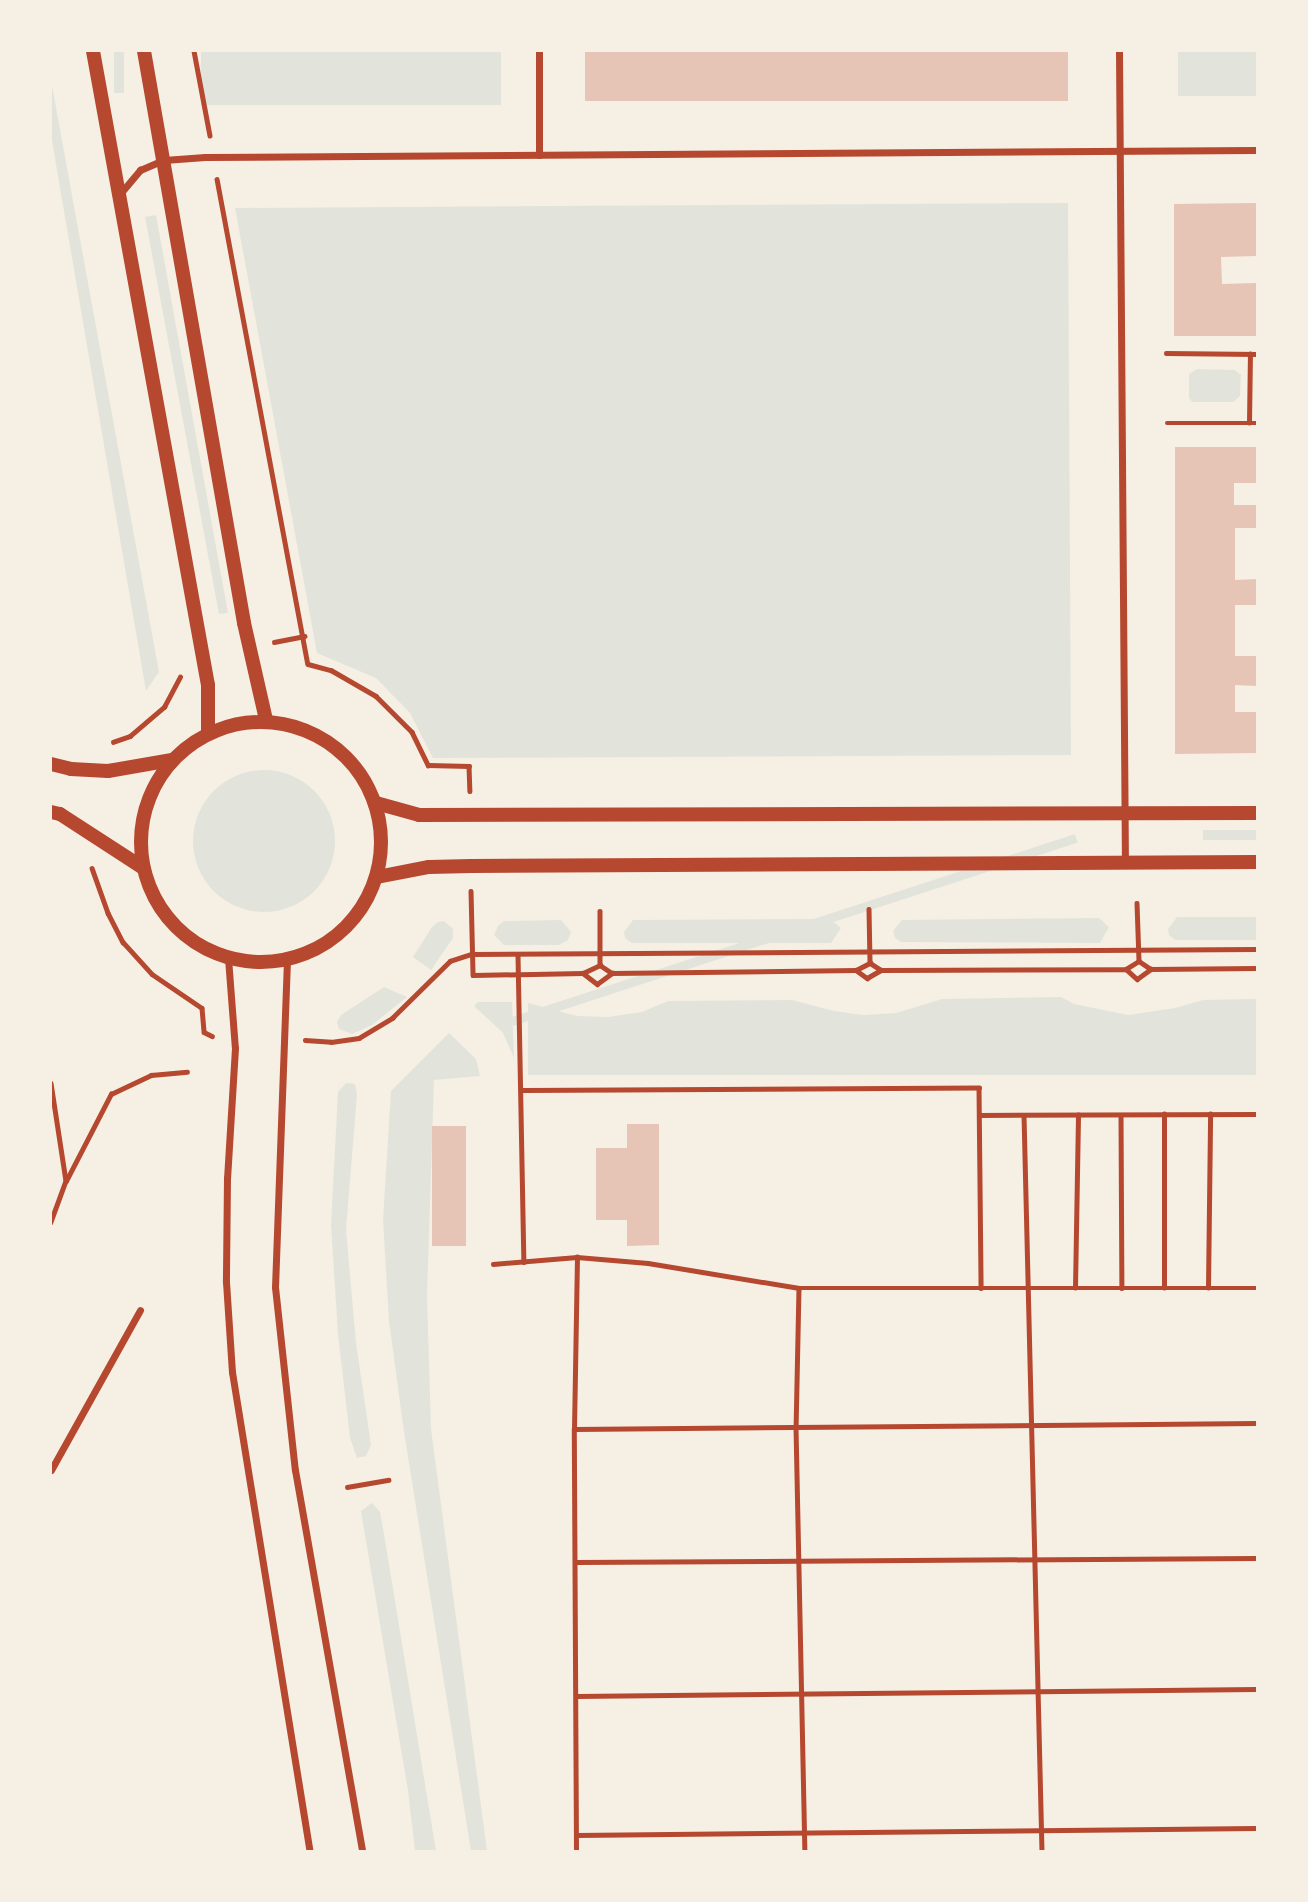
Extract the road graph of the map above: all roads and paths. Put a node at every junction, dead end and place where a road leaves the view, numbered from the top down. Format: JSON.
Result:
{"nodes":[{"id":1,"x":93,"y":51,"type":"edge"},
{"id":2,"x":144,"y":51,"type":"edge"},
{"id":3,"x":194,"y":51,"type":"edge"},
{"id":4,"x":539,"y":51,"type":"edge"},
{"id":5,"x":1119,"y":51,"type":"edge"},
{"id":6,"x":210,"y":136,"type":"dead end"},
{"id":7,"x":1257,"y":150,"type":"edge"},
{"id":8,"x":1121,"y":153,"type":"junction"},
{"id":9,"x":539,"y":155,"type":"junction"},
{"id":10,"x":164,"y":160,"type":"junction"},
{"id":11,"x":217,"y":176,"type":"dead end"},
{"id":12,"x":119,"y":196,"type":"junction"},
{"id":13,"x":1166,"y":353,"type":"dead end"},
{"id":14,"x":1250,"y":354,"type":"junction"},
{"id":15,"x":1257,"y":354,"type":"edge"},
{"id":16,"x":1167,"y":423,"type":"dead end"},
{"id":17,"x":1249,"y":423,"type":"junction"},
{"id":18,"x":1257,"y":423,"type":"edge"},
{"id":19,"x":304,"y":636,"type":"junction"},
{"id":20,"x":271,"y":643,"type":"dead end"},
{"id":21,"x":182,"y":668,"type":"dead end"},
{"id":22,"x":266,"y":720,"type":"junction"},
{"id":23,"x":208,"y":733,"type":"junction"},
{"id":24,"x":130,"y":736,"type":"dead end"},
{"id":25,"x":172,"y":760,"type":"junction"},
{"id":26,"x":51,"y":764,"type":"edge"},
{"id":27,"x":470,"y":797,"type":"dead end"},
{"id":28,"x":376,"y":803,"type":"junction"},
{"id":29,"x":51,"y":812,"type":"edge"},
{"id":30,"x":1124,"y":813,"type":"junction"},
{"id":31,"x":1257,"y":813,"type":"edge"},
{"id":32,"x":1257,"y":862,"type":"edge"},
{"id":33,"x":88,"y":863,"type":"dead end"},
{"id":34,"x":1125,"y":863,"type":"junction"},
{"id":35,"x":143,"y":869,"type":"junction"},
{"id":36,"x":377,"y":877,"type":"junction"},
{"id":37,"x":471,"y":884,"type":"dead end"},
{"id":38,"x":1137,"y":903,"type":"dead end"},
{"id":39,"x":869,"y":909,"type":"dead end"},
{"id":40,"x":600,"y":911,"type":"dead end"},
{"id":41,"x":1257,"y":948,"type":"edge"},
{"id":42,"x":1138,"y":949,"type":"junction"},
{"id":43,"x":601,"y":952,"type":"junction"},
{"id":44,"x":869,"y":952,"type":"junction"},
{"id":45,"x":472,"y":954,"type":"junction"},
{"id":46,"x":518,"y":954,"type":"junction"},
{"id":47,"x":228,"y":958,"type":"junction"},
{"id":48,"x":287,"y":960,"type":"junction"},
{"id":49,"x":1139,"y":961,"type":"junction"},
{"id":50,"x":870,"y":963,"type":"junction"},
{"id":51,"x":600,"y":965,"type":"junction"},
{"id":52,"x":1257,"y":968,"type":"edge"},
{"id":53,"x":1126,"y":969,"type":"junction"},
{"id":54,"x":1151,"y":969,"type":"junction"},
{"id":55,"x":856,"y":970,"type":"junction"},
{"id":56,"x":881,"y":970,"type":"junction"},
{"id":57,"x":583,"y":973,"type":"junction"},
{"id":58,"x":612,"y":973,"type":"junction"},
{"id":59,"x":520,"y":974,"type":"junction"},
{"id":60,"x":211,"y":1036,"type":"dead end"},
{"id":61,"x":298,"y":1039,"type":"dead end"},
{"id":62,"x":187,"y":1072,"type":"dead end"},
{"id":63,"x":51,"y":1083,"type":"edge"},
{"id":64,"x":523,"y":1090,"type":"junction"},
{"id":65,"x":1164,"y":1114,"type":"junction"},
{"id":66,"x":1210,"y":1114,"type":"junction"},
{"id":67,"x":1257,"y":1114,"type":"edge"},
{"id":68,"x":979,"y":1115,"type":"junction"},
{"id":69,"x":1024,"y":1115,"type":"junction"},
{"id":70,"x":1078,"y":1115,"type":"junction"},
{"id":71,"x":1121,"y":1115,"type":"junction"},
{"id":72,"x":66,"y":1181,"type":"junction"},
{"id":73,"x":51,"y":1222,"type":"edge"},
{"id":74,"x":577,"y":1257,"type":"junction"},
{"id":75,"x":524,"y":1262,"type":"junction"},
{"id":76,"x":493,"y":1264,"type":"dead end"},
{"id":77,"x":799,"y":1288,"type":"junction"},
{"id":78,"x":981,"y":1288,"type":"junction"},
{"id":79,"x":1029,"y":1288,"type":"junction"},
{"id":80,"x":1075,"y":1288,"type":"junction"},
{"id":81,"x":1122,"y":1288,"type":"junction"},
{"id":82,"x":1164,"y":1288,"type":"junction"},
{"id":83,"x":1209,"y":1288,"type":"junction"},
{"id":84,"x":1257,"y":1288,"type":"edge"},
{"id":85,"x":140,"y":1310,"type":"dead end"},
{"id":86,"x":1257,"y":1423,"type":"edge"},
{"id":87,"x":1032,"y":1424,"type":"junction"},
{"id":88,"x":796,"y":1427,"type":"junction"},
{"id":89,"x":574,"y":1429,"type":"junction"},
{"id":90,"x":51,"y":1470,"type":"edge"},
{"id":91,"x":388,"y":1480,"type":"dead end"},
{"id":92,"x":347,"y":1487,"type":"dead end"},
{"id":93,"x":1257,"y":1558,"type":"edge"},
{"id":94,"x":1036,"y":1559,"type":"junction"},
{"id":95,"x":798,"y":1561,"type":"junction"},
{"id":96,"x":575,"y":1562,"type":"junction"},
{"id":97,"x":1257,"y":1689,"type":"edge"},
{"id":98,"x":1039,"y":1691,"type":"junction"},
{"id":99,"x":801,"y":1693,"type":"junction"},
{"id":100,"x":576,"y":1696,"type":"junction"},
{"id":101,"x":1257,"y":1828,"type":"edge"},
{"id":102,"x":1042,"y":1830,"type":"junction"},
{"id":103,"x":804,"y":1833,"type":"junction"},
{"id":104,"x":575,"y":1835,"type":"junction"},
{"id":105,"x":310,"y":1851,"type":"edge"},
{"id":106,"x":362,"y":1851,"type":"edge"},
{"id":107,"x":576,"y":1851,"type":"edge"},
{"id":108,"x":805,"y":1851,"type":"edge"},
{"id":109,"x":1042,"y":1851,"type":"edge"}],
"edges":[{"from":1,"to":12,"type":"main road"},
{"from":2,"to":10,"type":"main road"},
{"from":3,"to":6,"type":"path"},
{"from":4,"to":9,"type":"street"},
{"from":5,"to":8,"type":"street"},
{"from":7,"to":8,"type":"street"},
{"from":8,"to":9,"type":"street"},
{"from":8,"to":30,"type":"street"},
{"from":9,"to":10,"type":"street"},
{"from":10,"to":12,"type":"street"},
{"from":10,"to":22,"type":"main road"},
{"from":11,"to":19,"type":"path"},
{"from":12,"to":23,"type":"main road"},
{"from":13,"to":14,"type":"path"},
{"from":14,"to":15,"type":"path"},
{"from":14,"to":17,"type":"path"},
{"from":16,"to":17,"type":"path"},
{"from":17,"to":18,"type":"path"},
{"from":19,"to":20,"type":"path"},
{"from":19,"to":27,"type":"path"},
{"from":21,"to":24,"type":"path"},
{"from":22,"to":23,"type":"main road"},
{"from":22,"to":28,"type":"main road"},
{"from":23,"to":25,"type":"main road"},
{"from":25,"to":26,"type":"main road"},
{"from":25,"to":35,"type":"main road"},
{"from":28,"to":30,"type":"main road"},
{"from":28,"to":36,"type":"main road"},
{"from":29,"to":35,"type":"main road"},
{"from":30,"to":31,"type":"main road"},
{"from":30,"to":34,"type":"street"},
{"from":32,"to":34,"type":"main road"},
{"from":33,"to":60,"type":"path"},
{"from":34,"to":36,"type":"main road"},
{"from":35,"to":47,"type":"main road"},
{"from":36,"to":48,"type":"main road"},
{"from":37,"to":45,"type":"path"},
{"from":38,"to":42,"type":"path"},
{"from":39,"to":44,"type":"path"},
{"from":40,"to":43,"type":"path"},
{"from":41,"to":42,"type":"path"},
{"from":42,"to":44,"type":"path"},
{"from":42,"to":49,"type":"path"},
{"from":43,"to":44,"type":"path"},
{"from":43,"to":46,"type":"path"},
{"from":43,"to":51,"type":"path"},
{"from":44,"to":50,"type":"path"},
{"from":45,"to":46,"type":"path"},
{"from":45,"to":59,"type":"path"},
{"from":45,"to":61,"type":"path"},
{"from":46,"to":59,"type":"path"},
{"from":47,"to":48,"type":"main road"},
{"from":47,"to":105,"type":"street"},
{"from":48,"to":106,"type":"street"},
{"from":49,"to":53,"type":"path"},
{"from":49,"to":54,"type":"path"},
{"from":50,"to":55,"type":"path"},
{"from":50,"to":56,"type":"path"},
{"from":51,"to":57,"type":"path"},
{"from":51,"to":58,"type":"path"},
{"from":52,"to":54,"type":"path"},
{"from":53,"to":54,"type":"path"},
{"from":53,"to":56,"type":"path"},
{"from":55,"to":56,"type":"path"},
{"from":55,"to":58,"type":"path"},
{"from":57,"to":58,"type":"path"},
{"from":57,"to":59,"type":"path"},
{"from":59,"to":64,"type":"path"},
{"from":62,"to":72,"type":"path"},
{"from":63,"to":72,"type":"path"},
{"from":64,"to":68,"type":"path"},
{"from":64,"to":75,"type":"path"},
{"from":65,"to":66,"type":"path"},
{"from":65,"to":71,"type":"path"},
{"from":65,"to":82,"type":"path"},
{"from":66,"to":67,"type":"path"},
{"from":66,"to":83,"type":"path"},
{"from":68,"to":69,"type":"path"},
{"from":68,"to":78,"type":"path"},
{"from":69,"to":70,"type":"path"},
{"from":69,"to":79,"type":"path"},
{"from":70,"to":71,"type":"path"},
{"from":70,"to":80,"type":"path"},
{"from":71,"to":81,"type":"path"},
{"from":72,"to":73,"type":"path"},
{"from":74,"to":75,"type":"path"},
{"from":74,"to":77,"type":"path"},
{"from":74,"to":89,"type":"path"},
{"from":75,"to":76,"type":"path"},
{"from":77,"to":78,"type":"path"},
{"from":77,"to":88,"type":"path"},
{"from":78,"to":79,"type":"path"},
{"from":79,"to":80,"type":"path"},
{"from":79,"to":87,"type":"path"},
{"from":80,"to":81,"type":"path"},
{"from":81,"to":82,"type":"path"},
{"from":82,"to":83,"type":"path"},
{"from":83,"to":84,"type":"path"},
{"from":85,"to":90,"type":"street"},
{"from":86,"to":87,"type":"path"},
{"from":87,"to":88,"type":"path"},
{"from":87,"to":94,"type":"path"},
{"from":88,"to":89,"type":"path"},
{"from":88,"to":95,"type":"path"},
{"from":89,"to":96,"type":"path"},
{"from":91,"to":92,"type":"path"},
{"from":93,"to":94,"type":"path"},
{"from":94,"to":95,"type":"path"},
{"from":94,"to":98,"type":"path"},
{"from":95,"to":96,"type":"path"},
{"from":95,"to":99,"type":"path"},
{"from":96,"to":100,"type":"path"},
{"from":97,"to":98,"type":"path"},
{"from":98,"to":99,"type":"path"},
{"from":98,"to":102,"type":"path"},
{"from":99,"to":100,"type":"path"},
{"from":99,"to":103,"type":"path"},
{"from":100,"to":104,"type":"path"},
{"from":101,"to":102,"type":"path"},
{"from":102,"to":103,"type":"path"},
{"from":102,"to":109,"type":"path"},
{"from":103,"to":104,"type":"path"},
{"from":103,"to":108,"type":"path"},
{"from":104,"to":107,"type":"path"}]}
